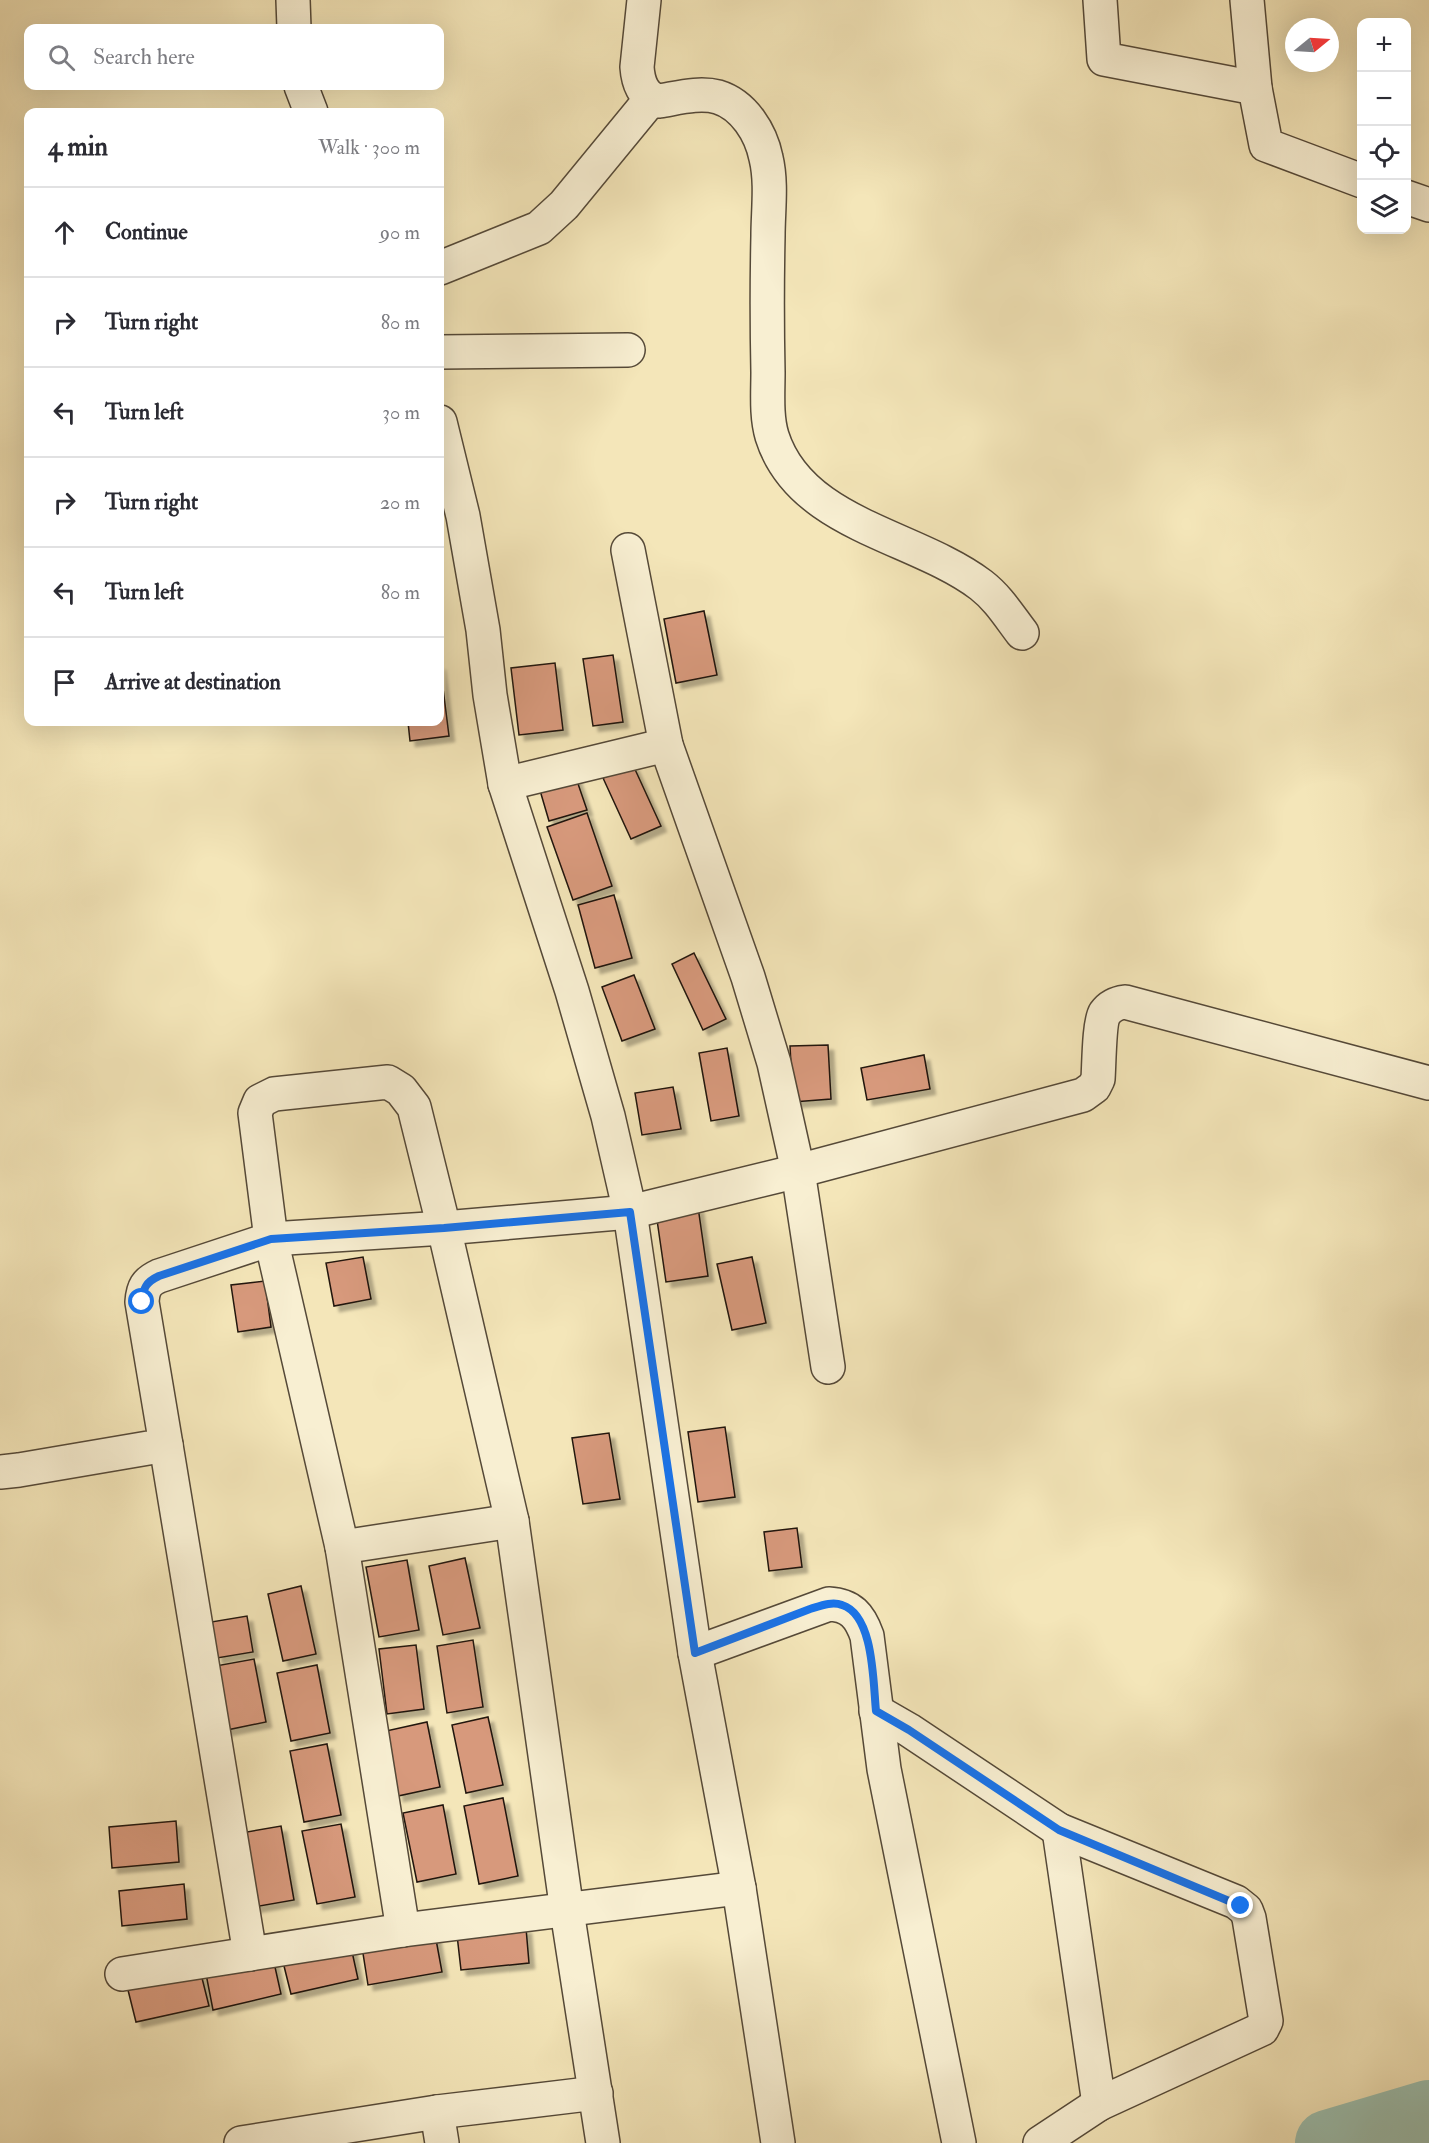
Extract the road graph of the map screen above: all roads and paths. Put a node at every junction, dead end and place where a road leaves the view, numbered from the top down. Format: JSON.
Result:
{"nodes":[{"id":1,"x":293,"y":0,"type":"edge"},
{"id":2,"x":644,"y":0,"type":"edge"},
{"id":3,"x":1100,"y":0,"type":"edge"},
{"id":4,"x":1248,"y":0,"type":"edge"},
{"id":5,"x":294,"y":24,"type":"edge"},
{"id":6,"x":1255,"y":88,"type":"junction"},
{"id":7,"x":303,"y":90,"type":"edge"},
{"id":8,"x":651,"y":99,"type":"junction"},
{"id":9,"x":309,"y":108,"type":"edge"},
{"id":10,"x":1359,"y":180,"type":"edge"},
{"id":11,"x":1411,"y":199,"type":"edge"},
{"id":12,"x":1429,"y":206,"type":"edge"},
{"id":13,"x":444,"y":266,"type":"edge"},
{"id":14,"x":628,"y":350,"type":"dead end"},
{"id":15,"x":444,"y":352,"type":"edge"},
{"id":16,"x":444,"y":438,"type":"edge"},
{"id":17,"x":628,"y":550,"type":"dead end"},
{"id":18,"x":1022,"y":633,"type":"dead end"},
{"id":19,"x":666,"y":745,"type":"junction"},
{"id":20,"x":505,"y":784,"type":"junction"},
{"id":21,"x":1429,"y":1083,"type":"edge"},
{"id":22,"x":798,"y":1171,"type":"junction"},
{"id":23,"x":630,"y":1212,"type":"junction"},
{"id":24,"x":444,"y":1228,"type":"junction"},
{"id":25,"x":271,"y":1239,"type":"junction"},
{"id":26,"x":828,"y":1367,"type":"dead end"},
{"id":27,"x":166,"y":1445,"type":"junction"},
{"id":28,"x":0,"y":1472,"type":"edge"},
{"id":29,"x":512,"y":1521,"type":"junction"},
{"id":30,"x":342,"y":1547,"type":"junction"},
{"id":31,"x":695,"y":1653,"type":"junction"},
{"id":32,"x":876,"y":1711,"type":"junction"},
{"id":33,"x":1059,"y":1830,"type":"junction"},
{"id":34,"x":739,"y":1888,"type":"junction"},
{"id":35,"x":567,"y":1911,"type":"junction"},
{"id":36,"x":403,"y":1930,"type":"junction"},
{"id":37,"x":250,"y":1954,"type":"junction"},
{"id":38,"x":122,"y":1974,"type":"dead end"},
{"id":39,"x":596,"y":2093,"type":"junction"},
{"id":40,"x":1100,"y":2104,"type":"junction"},
{"id":41,"x":439,"y":2128,"type":"edge"},
{"id":42,"x":260,"y":2142,"type":"edge"},
{"id":43,"x":603,"y":2143,"type":"edge"},
{"id":44,"x":778,"y":2143,"type":"edge"},
{"id":45,"x":959,"y":2143,"type":"edge"},
{"id":46,"x":1040,"y":2143,"type":"edge"}],
"edges":[{"from":1,"to":5,"type":"street"},
{"from":2,"to":8,"type":"street"},
{"from":3,"to":6,"type":"street"},
{"from":4,"to":6,"type":"street"},
{"from":6,"to":10,"type":"street"},
{"from":7,"to":9,"type":"street"},
{"from":8,"to":13,"type":"street"},
{"from":8,"to":18,"type":"street"},
{"from":11,"to":12,"type":"street"},
{"from":14,"to":15,"type":"street"},
{"from":16,"to":20,"type":"street"},
{"from":17,"to":19,"type":"street"},
{"from":19,"to":20,"type":"street"},
{"from":19,"to":22,"type":"street"},
{"from":20,"to":23,"type":"street"},
{"from":21,"to":22,"type":"street"},
{"from":22,"to":23,"type":"street"},
{"from":22,"to":26,"type":"street"},
{"from":23,"to":24,"type":"street"},
{"from":23,"to":31,"type":"street"},
{"from":24,"to":25,"type":"street"},
{"from":24,"to":25,"type":"street"},
{"from":24,"to":29,"type":"street"},
{"from":25,"to":27,"type":"street"},
{"from":25,"to":30,"type":"street"},
{"from":27,"to":28,"type":"street"},
{"from":27,"to":37,"type":"street"},
{"from":29,"to":30,"type":"street"},
{"from":29,"to":35,"type":"street"},
{"from":30,"to":36,"type":"street"},
{"from":31,"to":32,"type":"street"},
{"from":31,"to":34,"type":"street"},
{"from":32,"to":33,"type":"street"},
{"from":32,"to":45,"type":"street"},
{"from":33,"to":40,"type":"street"},
{"from":33,"to":40,"type":"street"},
{"from":34,"to":35,"type":"street"},
{"from":34,"to":44,"type":"street"},
{"from":35,"to":36,"type":"street"},
{"from":35,"to":39,"type":"street"},
{"from":36,"to":37,"type":"street"},
{"from":37,"to":38,"type":"street"},
{"from":39,"to":41,"type":"street"},
{"from":39,"to":43,"type":"street"},
{"from":40,"to":46,"type":"street"},
{"from":41,"to":42,"type":"street"}]}
